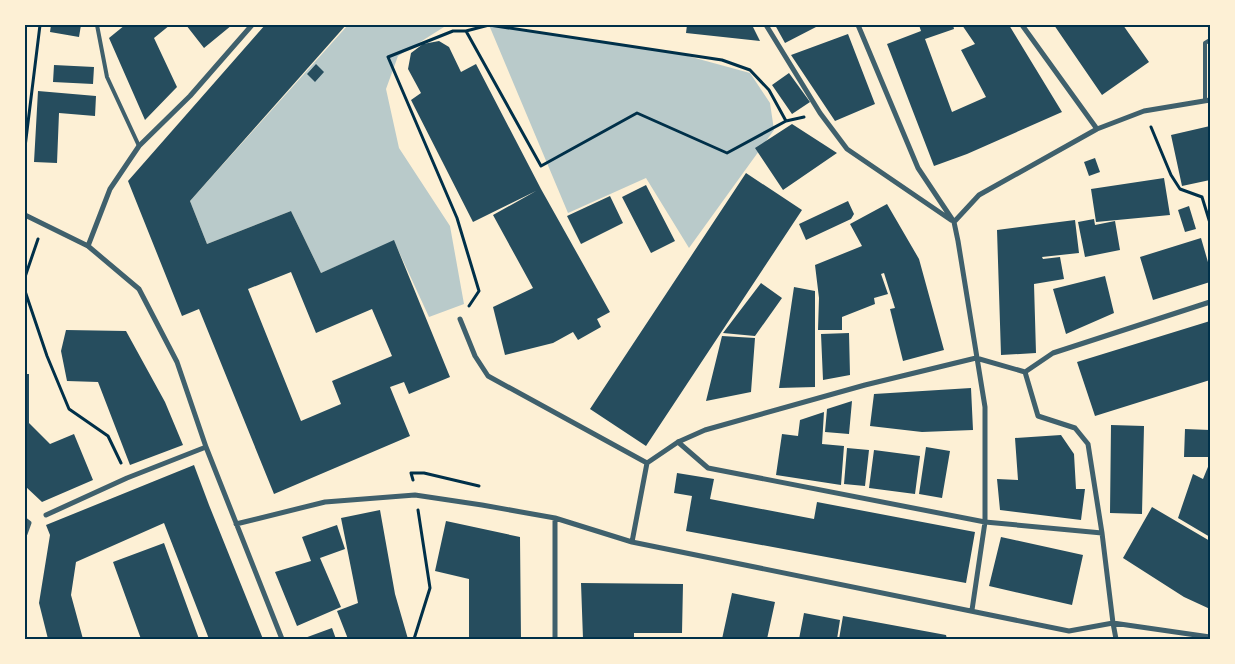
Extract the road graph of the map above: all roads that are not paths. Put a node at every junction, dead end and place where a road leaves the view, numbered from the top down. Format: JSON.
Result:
{"nodes":[{"id":1,"x":97,"y":25,"type":"edge"},
{"id":2,"x":252,"y":25,"type":"edge"},
{"id":3,"x":766,"y":25,"type":"edge"},
{"id":4,"x":858,"y":25,"type":"edge"},
{"id":5,"x":1022,"y":25,"type":"edge"},
{"id":6,"x":1210,"y":40,"type":"edge"},
{"id":7,"x":1208,"y":100,"type":"edge"},
{"id":8,"x":1097,"y":129,"type":"junction"},
{"id":9,"x":139,"y":146,"type":"junction"},
{"id":10,"x":25,"y":215,"type":"edge"},
{"id":11,"x":954,"y":222,"type":"junction"},
{"id":12,"x":88,"y":246,"type":"junction"},
{"id":13,"x":1210,"y":302,"type":"edge"},
{"id":14,"x":460,"y":319,"type":"road end"},
{"id":15,"x":976,"y":358,"type":"junction"},
{"id":16,"x":1025,"y":372,"type":"junction"},
{"id":17,"x":678,"y":442,"type":"junction"},
{"id":18,"x":206,"y":446,"type":"junction"},
{"id":19,"x":647,"y":463,"type":"junction"},
{"id":20,"x":46,"y":515,"type":"dead end"},
{"id":21,"x":555,"y":518,"type":"junction"},
{"id":22,"x":27,"y":522,"type":"edge"},
{"id":23,"x":984,"y":522,"type":"junction"},
{"id":24,"x":236,"y":524,"type":"junction"},
{"id":25,"x":1102,"y":532,"type":"junction"},
{"id":26,"x":25,"y":534,"type":"edge"},
{"id":27,"x":632,"y":542,"type":"junction"},
{"id":28,"x":972,"y":610,"type":"junction"},
{"id":29,"x":1112,"y":623,"type":"junction"},
{"id":30,"x":1210,"y":637,"type":"edge"},
{"id":31,"x":282,"y":639,"type":"edge"},
{"id":32,"x":555,"y":639,"type":"edge"},
{"id":33,"x":1116,"y":639,"type":"edge"}],
"edges":[{"from":1,"to":9,"type":"lane"},
{"from":2,"to":9,"type":"street"},
{"from":3,"to":11,"type":"street"},
{"from":4,"to":11,"type":"street"},
{"from":5,"to":8,"type":"street"},
{"from":6,"to":7,"type":"lane"},
{"from":7,"to":8,"type":"street"},
{"from":8,"to":11,"type":"street"},
{"from":9,"to":12,"type":"street"},
{"from":10,"to":12,"type":"street"},
{"from":11,"to":15,"type":"street"},
{"from":12,"to":18,"type":"street"},
{"from":13,"to":16,"type":"street"},
{"from":14,"to":19,"type":"street"},
{"from":15,"to":16,"type":"street"},
{"from":15,"to":17,"type":"street"},
{"from":15,"to":23,"type":"street"},
{"from":16,"to":25,"type":"street"},
{"from":17,"to":19,"type":"street"},
{"from":17,"to":23,"type":"street"},
{"from":18,"to":20,"type":"street"},
{"from":18,"to":24,"type":"street"},
{"from":19,"to":27,"type":"street"},
{"from":21,"to":24,"type":"street"},
{"from":21,"to":27,"type":"street"},
{"from":21,"to":32,"type":"street"},
{"from":22,"to":26,"type":"street"},
{"from":23,"to":25,"type":"street"},
{"from":23,"to":28,"type":"street"},
{"from":24,"to":31,"type":"street"},
{"from":25,"to":29,"type":"street"},
{"from":27,"to":28,"type":"street"},
{"from":28,"to":29,"type":"street"},
{"from":29,"to":30,"type":"street"},
{"from":29,"to":33,"type":"street"}]}
